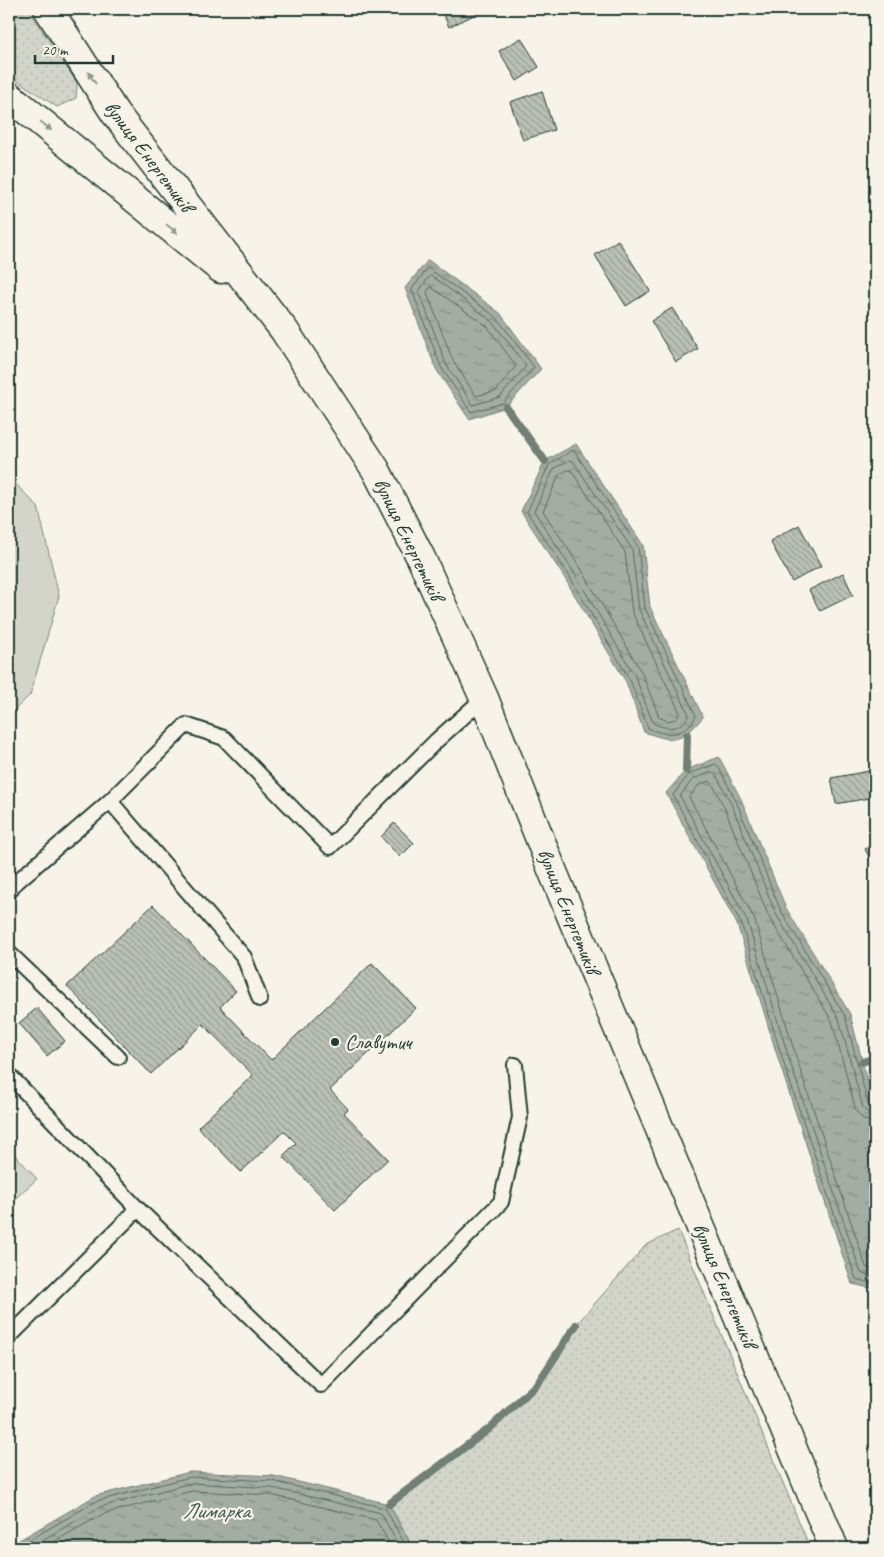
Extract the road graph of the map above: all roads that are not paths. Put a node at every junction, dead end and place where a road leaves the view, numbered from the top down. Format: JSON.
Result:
{"nodes":[{"id":1,"x":48,"y":9,"type":"edge"},
{"id":2,"x":9,"y":96,"type":"edge"},
{"id":3,"x":257,"y":299,"type":"junction"},
{"id":4,"x":484,"y":698,"type":"junction"},
{"id":5,"x":110,"y":801,"type":"junction"},
{"id":6,"x":9,"y":892,"type":"edge"},
{"id":7,"x":9,"y":953,"type":"edge"},
{"id":8,"x":260,"y":999,"type":"dead end"},
{"id":9,"x":118,"y":1057,"type":"dead end"},
{"id":10,"x":515,"y":1065,"type":"dead end"},
{"id":11,"x":9,"y":1075,"type":"edge"},
{"id":12,"x":138,"y":1209,"type":"junction"},
{"id":13,"x":9,"y":1337,"type":"edge"},
{"id":14,"x":834,"y":1548,"type":"edge"}],
"edges":[{"from":3,"to":1,"type":"main road","name":"вулиця Енергетиків","one_way":true},
{"from":2,"to":3,"type":"main road","name":"вулиця Енергетиків","one_way":true},
{"from":3,"to":4,"type":"main road","name":"вулиця Енергетиків"},
{"from":4,"to":5,"type":"lane"},
{"from":4,"to":14,"type":"main road","name":"вулиця Енергетиків"},
{"from":5,"to":6,"type":"lane"},
{"from":5,"to":8,"type":"lane"},
{"from":7,"to":9,"type":"lane"},
{"from":10,"to":12,"type":"lane"},
{"from":11,"to":12,"type":"lane"},
{"from":12,"to":13,"type":"lane"}]}
